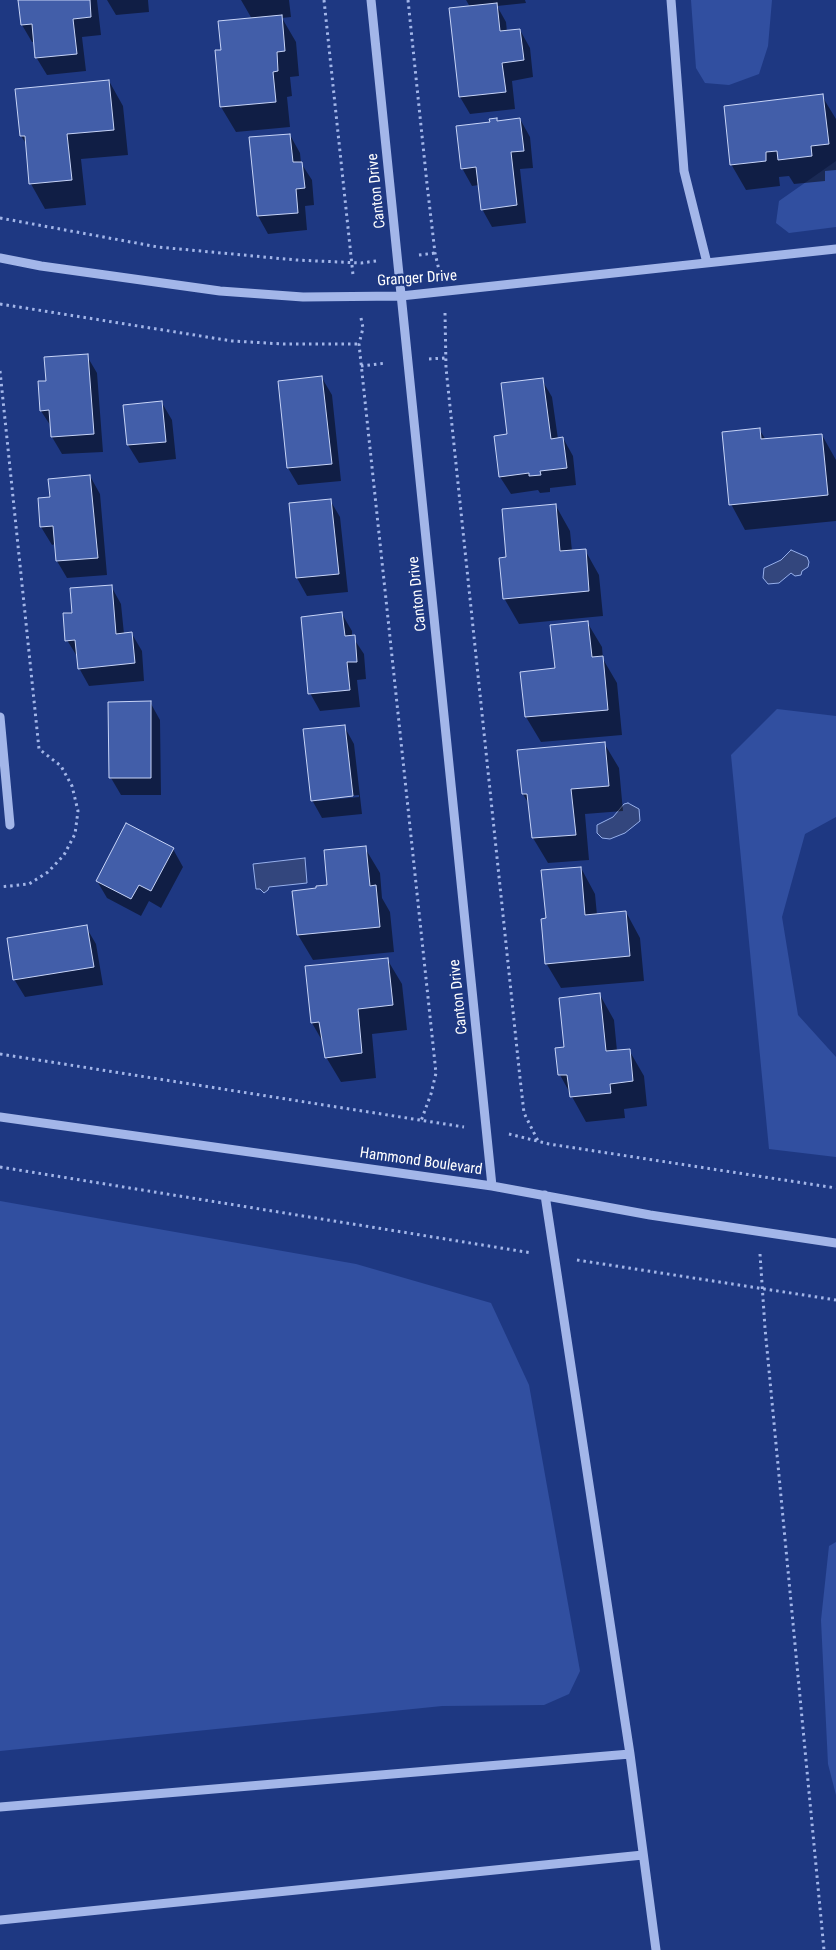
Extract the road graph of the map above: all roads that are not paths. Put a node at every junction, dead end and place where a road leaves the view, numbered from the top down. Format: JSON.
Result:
{"nodes":[{"id":1,"x":371,"y":0,"type":"edge"},
{"id":2,"x":671,"y":0,"type":"edge"},
{"id":3,"x":836,"y":249,"type":"edge"},
{"id":4,"x":0,"y":258,"type":"edge"},
{"id":5,"x":707,"y":263,"type":"junction"},
{"id":6,"x":401,"y":296,"type":"junction"},
{"id":7,"x":0,"y":717,"type":"edge"},
{"id":8,"x":10,"y":825,"type":"dead end"},
{"id":9,"x":0,"y":1117,"type":"edge"},
{"id":10,"x":492,"y":1186,"type":"junction"},
{"id":11,"x":545,"y":1195,"type":"junction"},
{"id":12,"x":836,"y":1243,"type":"edge"},
{"id":13,"x":630,"y":1754,"type":"junction"},
{"id":14,"x":0,"y":1807,"type":"edge"},
{"id":15,"x":643,"y":1855,"type":"junction"},
{"id":16,"x":0,"y":1920,"type":"edge"},
{"id":17,"x":656,"y":1950,"type":"edge"}],
"edges":[{"from":1,"to":6,"type":"street","name":"Canton Drive"},
{"from":2,"to":5,"type":"street"},
{"from":3,"to":5,"type":"street","name":"Granger Drive"},
{"from":4,"to":6,"type":"street","name":"Granger Drive"},
{"from":5,"to":6,"type":"street","name":"Granger Drive"},
{"from":6,"to":10,"type":"street","name":"Canton Drive"},
{"from":7,"to":8,"type":"street"},
{"from":9,"to":10,"type":"street","name":"Hammond Boulevard"},
{"from":10,"to":11,"type":"street","name":"Hammond Boulevard"},
{"from":11,"to":12,"type":"street","name":"Hammond Boulevard"},
{"from":11,"to":13,"type":"street"},
{"from":13,"to":14,"type":"street"},
{"from":13,"to":15,"type":"street"},
{"from":15,"to":16,"type":"street"},
{"from":15,"to":17,"type":"street"}]}
